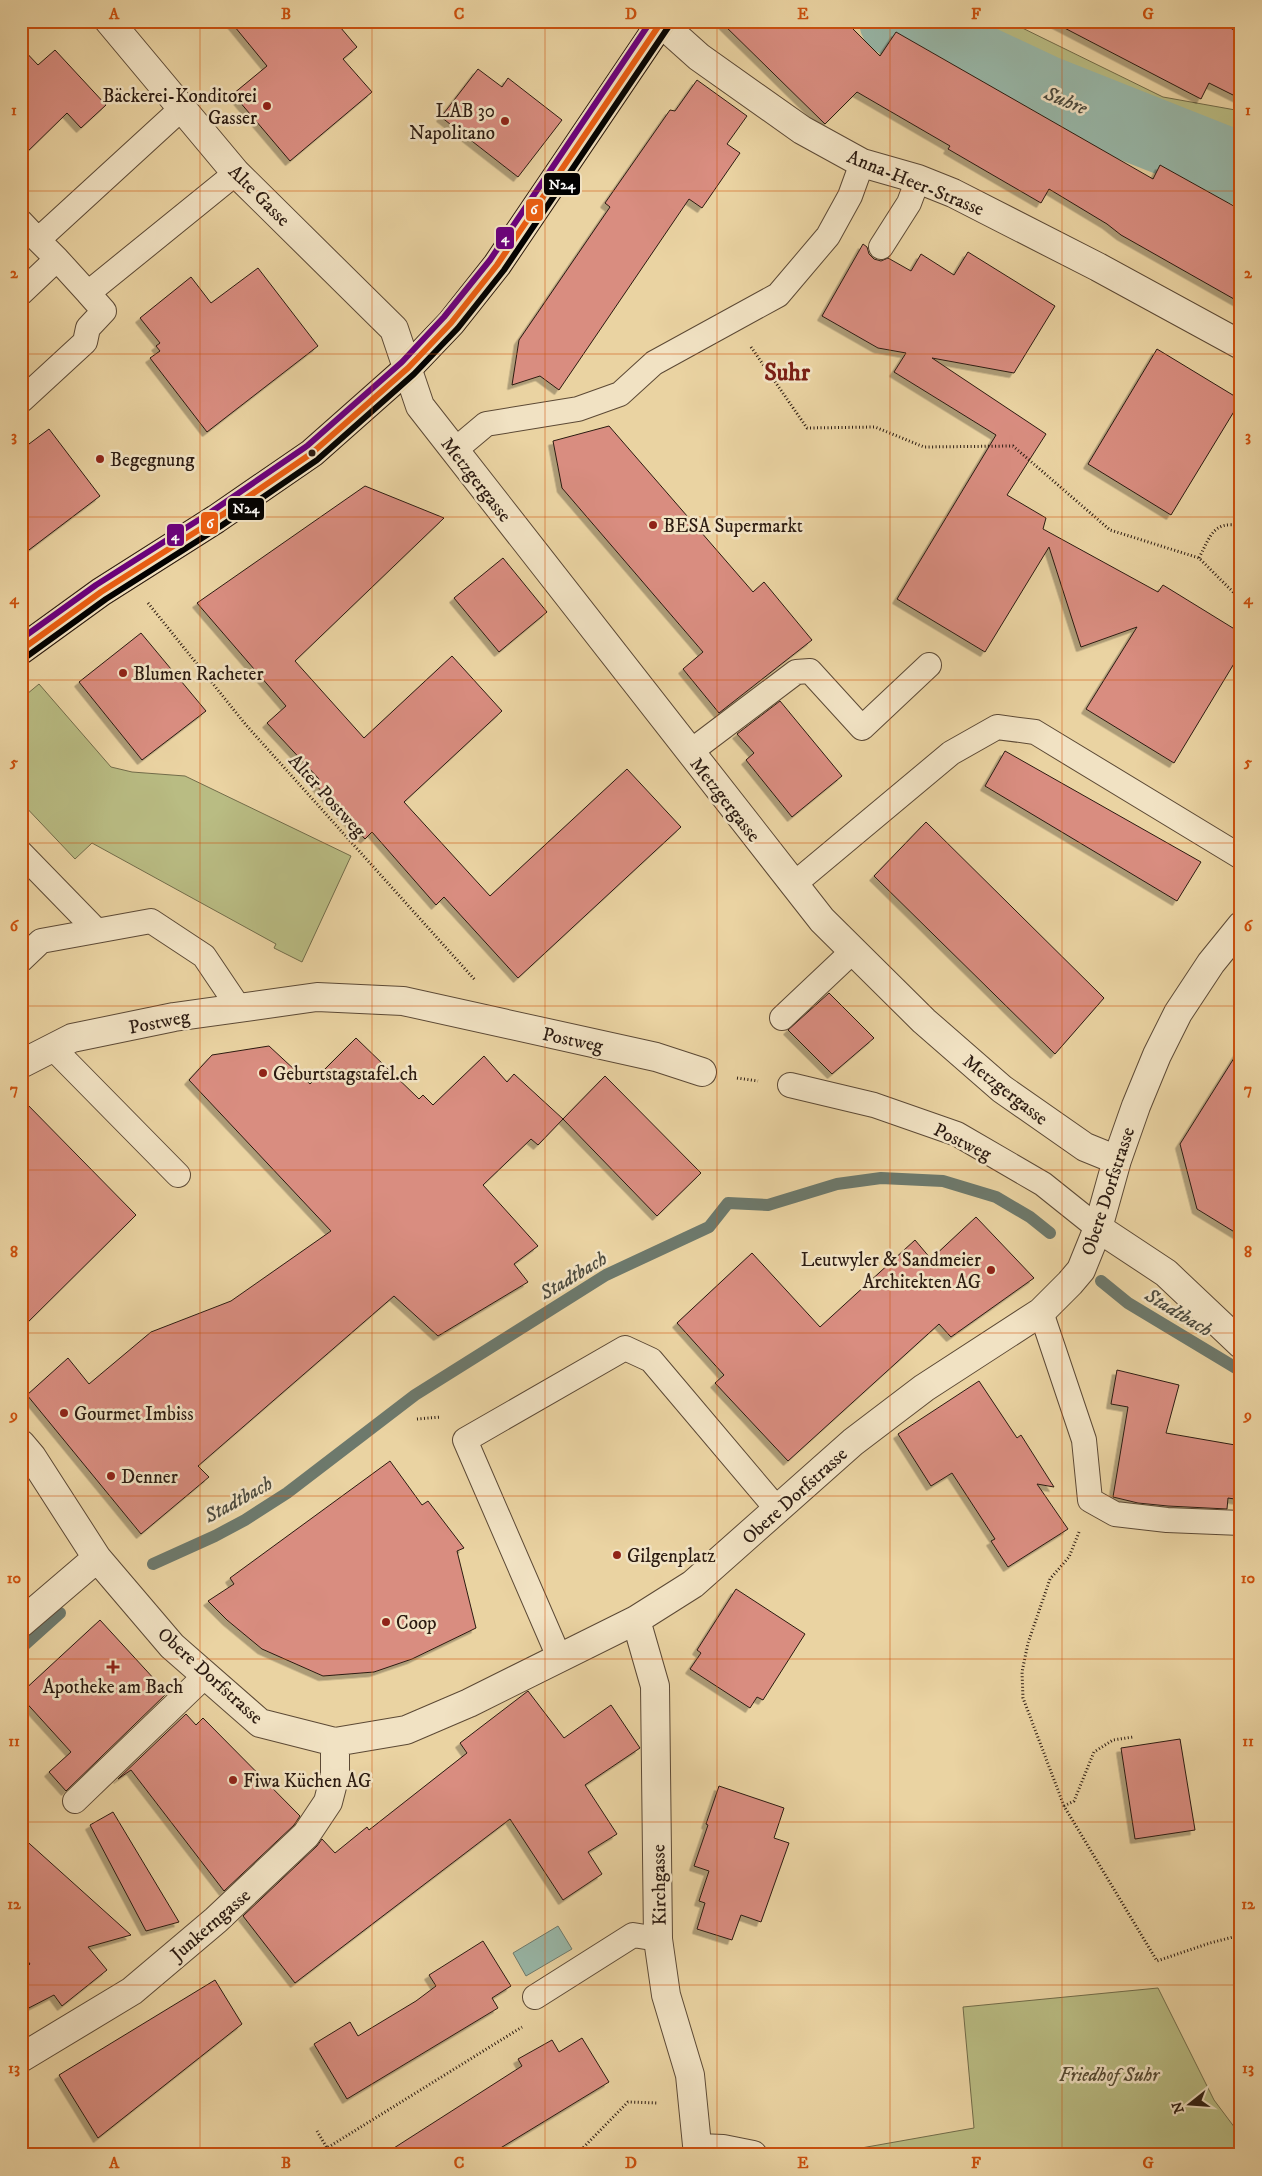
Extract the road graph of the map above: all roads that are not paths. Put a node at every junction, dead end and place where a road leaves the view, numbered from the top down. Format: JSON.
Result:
{"nodes":[{"id":1,"x":109,"y":21,"type":"edge"},
{"id":2,"x":662,"y":22,"type":"edge"},
{"id":3,"x":182,"y":108,"type":"junction"},
{"id":4,"x":862,"y":163,"type":"junction"},
{"id":5,"x":236,"y":173,"type":"junction"},
{"id":6,"x":918,"y":179,"type":"junction"},
{"id":7,"x":21,"y":222,"type":"edge"},
{"id":8,"x":38,"y":240,"type":"junction"},
{"id":9,"x":881,"y":247,"type":"dead end"},
{"id":10,"x":57,"y":258,"type":"junction"},
{"id":11,"x":21,"y":293,"type":"edge"},
{"id":12,"x":88,"y":293,"type":"junction"},
{"id":13,"x":1241,"y":345,"type":"edge"},
{"id":14,"x":408,"y":368,"type":"junction"},
{"id":15,"x":22,"y":400,"type":"edge"},
{"id":16,"x":455,"y":450,"type":"junction"},
{"id":17,"x":21,"y":650,"type":"edge"},
{"id":18,"x":929,"y":665,"type":"dead end"},
{"id":19,"x":690,"y":752,"type":"junction"},
{"id":20,"x":21,"y":853,"type":"edge"},
{"id":21,"x":1241,"y":857,"type":"edge"},
{"id":22,"x":793,"y":885,"type":"junction"},
{"id":23,"x":1241,"y":926,"type":"edge"},
{"id":24,"x":96,"y":930,"type":"junction"},
{"id":25,"x":853,"y":951,"type":"junction"},
{"id":26,"x":21,"y":960,"type":"edge"},
{"id":27,"x":238,"y":1008,"type":"junction"},
{"id":28,"x":782,"y":1018,"type":"dead end"},
{"id":29,"x":53,"y":1048,"type":"junction"},
{"id":30,"x":22,"y":1061,"type":"edge"},
{"id":31,"x":702,"y":1072,"type":"road end"},
{"id":32,"x":790,"y":1085,"type":"road end"},
{"id":33,"x":1117,"y":1160,"type":"junction"},
{"id":34,"x":178,"y":1175,"type":"dead end"},
{"id":35,"x":1098,"y":1228,"type":"junction"},
{"id":36,"x":1041,"y":1312,"type":"junction"},
{"id":37,"x":1241,"y":1344,"type":"edge"},
{"id":38,"x":21,"y":1444,"type":"edge"},
{"id":39,"x":777,"y":1509,"type":"junction"},
{"id":40,"x":1241,"y":1523,"type":"edge"},
{"id":41,"x":97,"y":1558,"type":"junction"},
{"id":42,"x":636,"y":1620,"type":"junction"},
{"id":43,"x":21,"y":1624,"type":"edge"},
{"id":44,"x":559,"y":1657,"type":"junction"},
{"id":45,"x":206,"y":1675,"type":"junction"},
{"id":46,"x":335,"y":1742,"type":"junction"},
{"id":47,"x":75,"y":1801,"type":"dead end"},
{"id":48,"x":658,"y":1939,"type":"junction"},
{"id":49,"x":535,"y":1997,"type":"dead end"},
{"id":50,"x":21,"y":2058,"type":"edge"},
{"id":51,"x":698,"y":2152,"type":"edge"},
{"id":52,"x":753,"y":2155,"type":"edge"}],
"edges":[{"from":1,"to":3,"type":"street","name":"Alte Gasse"},
{"from":2,"to":4,"type":"street","name":"Anna-Heer-Strasse"},
{"from":2,"to":14,"type":"main road"},
{"from":3,"to":5,"type":"street","name":"Alte Gasse"},
{"from":3,"to":8,"type":"lane"},
{"from":4,"to":6,"type":"street","name":"Anna-Heer-Strasse"},
{"from":4,"to":16,"type":"lane"},
{"from":5,"to":12,"type":"lane"},
{"from":5,"to":14,"type":"street","name":"Alte Gasse"},
{"from":6,"to":9,"type":"lane"},
{"from":6,"to":13,"type":"street","name":"Anna-Heer-Strasse"},
{"from":7,"to":8,"type":"lane"},
{"from":8,"to":10,"type":"lane"},
{"from":10,"to":11,"type":"lane"},
{"from":10,"to":12,"type":"lane"},
{"from":12,"to":15,"type":"lane"},
{"from":14,"to":16,"type":"street","name":"Metzgergasse"},
{"from":14,"to":17,"type":"main road"},
{"from":16,"to":19,"type":"street","name":"Metzgergasse"},
{"from":18,"to":19,"type":"lane"},
{"from":19,"to":22,"type":"street","name":"Metzgergasse"},
{"from":20,"to":24,"type":"lane"},
{"from":21,"to":22,"type":"lane"},
{"from":22,"to":25,"type":"street","name":"Metzgergasse"},
{"from":23,"to":33,"type":"street","name":"Obere Dorfstrasse"},
{"from":24,"to":26,"type":"lane"},
{"from":24,"to":27,"type":"lane"},
{"from":25,"to":28,"type":"lane"},
{"from":25,"to":33,"type":"street","name":"Metzgergasse"},
{"from":27,"to":29,"type":"street","name":"Postweg"},
{"from":27,"to":31,"type":"street","name":"Postweg"},
{"from":29,"to":30,"type":"street","name":"Postweg"},
{"from":29,"to":34,"type":"lane"},
{"from":32,"to":35,"type":"lane","name":"Postweg"},
{"from":33,"to":35,"type":"street","name":"Obere Dorfstrasse"},
{"from":35,"to":36,"type":"street","name":"Obere Dorfstrasse"},
{"from":35,"to":37,"type":"street"},
{"from":36,"to":39,"type":"street","name":"Obere Dorfstrasse"},
{"from":36,"to":40,"type":"lane"},
{"from":38,"to":41,"type":"street","name":"Obere Dorfstrasse"},
{"from":39,"to":42,"type":"street","name":"Obere Dorfstrasse"},
{"from":39,"to":44,"type":"lane"},
{"from":41,"to":43,"type":"street"},
{"from":41,"to":45,"type":"street","name":"Obere Dorfstrasse"},
{"from":42,"to":44,"type":"street","name":"Obere Dorfstrasse"},
{"from":42,"to":48,"type":"street","name":"Kirchgasse"},
{"from":44,"to":46,"type":"street","name":"Obere Dorfstrasse"},
{"from":45,"to":46,"type":"street","name":"Obere Dorfstrasse"},
{"from":45,"to":47,"type":"lane"},
{"from":46,"to":50,"type":"street","name":"Junkerngasse"},
{"from":48,"to":49,"type":"lane"},
{"from":48,"to":51,"type":"street","name":"Kirchgasse"},
{"from":51,"to":52,"type":"street"}]}
